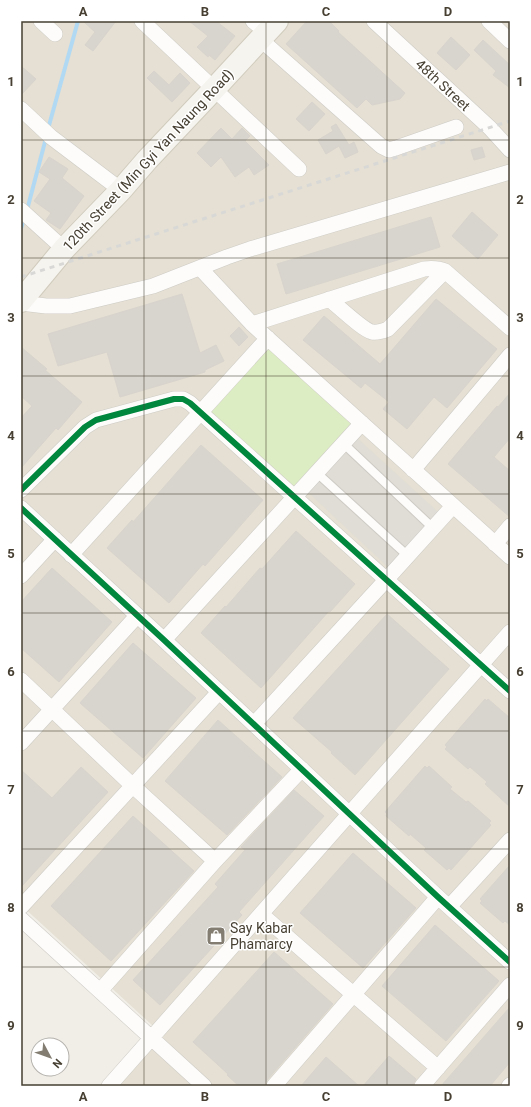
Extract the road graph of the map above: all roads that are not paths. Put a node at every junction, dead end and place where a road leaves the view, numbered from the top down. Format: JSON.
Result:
{"nodes":[{"id":1,"x":41,"y":21,"type":"edge"},
{"id":2,"x":142,"y":21,"type":"edge"},
{"id":3,"x":374,"y":21,"type":"edge"},
{"id":4,"x":489,"y":21,"type":"edge"},
{"id":5,"x":264,"y":28,"type":"edge"},
{"id":6,"x":55,"y":34,"type":"dead end"},
{"id":7,"x":510,"y":41,"type":"edge"},
{"id":8,"x":215,"y":88,"type":"junction"},
{"id":9,"x":21,"y":109,"type":"edge"},
{"id":10,"x":456,"y":127,"type":"dead end"},
{"id":11,"x":510,"y":150,"type":"edge"},
{"id":12,"x":299,"y":169,"type":"dead end"},
{"id":13,"x":510,"y":172,"type":"edge"},
{"id":14,"x":121,"y":190,"type":"junction"},
{"id":15,"x":21,"y":210,"type":"edge"},
{"id":16,"x":64,"y":249,"type":"junction"},
{"id":17,"x":200,"y":268,"type":"junction"},
{"id":18,"x":445,"y":271,"type":"junction"},
{"id":19,"x":329,"y":299,"type":"junction"},
{"id":20,"x":21,"y":302,"type":"edge"},
{"id":21,"x":252,"y":324,"type":"junction"},
{"id":22,"x":510,"y":328,"type":"edge"},
{"id":23,"x":268,"y":338,"type":"junction"},
{"id":24,"x":510,"y":355,"type":"edge"},
{"id":25,"x":200,"y":413,"type":"junction"},
{"id":26,"x":362,"y":424,"type":"junction"},
{"id":27,"x":344,"y":444,"type":"junction"},
{"id":28,"x":413,"y":470,"type":"junction"},
{"id":29,"x":317,"y":473,"type":"junction"},
{"id":30,"x":21,"y":490,"type":"edge"},
{"id":31,"x":294,"y":498,"type":"junction"},
{"id":32,"x":453,"y":506,"type":"junction"},
{"id":33,"x":21,"y":508,"type":"edge"},
{"id":34,"x":510,"y":526,"type":"edge"},
{"id":35,"x":433,"y":528,"type":"junction"},
{"id":36,"x":55,"y":539,"type":"junction"},
{"id":37,"x":495,"y":544,"type":"junction"},
{"id":38,"x":71,"y":554,"type":"junction"},
{"id":39,"x":408,"y":556,"type":"junction"},
{"id":40,"x":510,"y":557,"type":"edge"},
{"id":41,"x":21,"y":576,"type":"edge"},
{"id":42,"x":386,"y":580,"type":"junction"},
{"id":43,"x":137,"y":616,"type":"junction"},
{"id":44,"x":510,"y":632,"type":"edge"},
{"id":45,"x":164,"y":640,"type":"junction"},
{"id":46,"x":481,"y":665,"type":"junction"},
{"id":47,"x":21,"y":680,"type":"edge"},
{"id":48,"x":510,"y":691,"type":"edge"},
{"id":49,"x":219,"y":692,"type":"junction"},
{"id":50,"x":52,"y":709,"type":"junction"},
{"id":51,"x":254,"y":724,"type":"junction"},
{"id":52,"x":21,"y":743,"type":"edge"},
{"id":53,"x":302,"y":769,"type":"junction"},
{"id":54,"x":133,"y":786,"type":"junction"},
{"id":55,"x":350,"y":814,"type":"junction"},
{"id":56,"x":510,"y":840,"type":"edge"},
{"id":57,"x":215,"y":861,"type":"junction"},
{"id":58,"x":444,"y":902,"type":"junction"},
{"id":59,"x":21,"y":906,"type":"edge"},
{"id":60,"x":261,"y":914,"type":"junction"},
{"id":61,"x":21,"y":919,"type":"edge"},
{"id":62,"x":510,"y":962,"type":"edge"},
{"id":63,"x":510,"y":985,"type":"edge"},
{"id":64,"x":100,"y":991,"type":"junction"},
{"id":65,"x":353,"y":994,"type":"junction"},
{"id":66,"x":152,"y":1038,"type":"junction"},
{"id":67,"x":438,"y":1068,"type":"junction"},
{"id":68,"x":110,"y":1086,"type":"edge"},
{"id":69,"x":204,"y":1086,"type":"edge"},
{"id":70,"x":274,"y":1086,"type":"edge"},
{"id":71,"x":422,"y":1086,"type":"edge"}],
"edges":[{"from":1,"to":6,"type":"street"},
{"from":2,"to":8,"type":"street"},
{"from":3,"to":11,"type":"street","name":"48th Street"},
{"from":4,"to":7,"type":"street"},
{"from":5,"to":8,"type":"street","name":"120th Street (Min Gyi Yan Naung Road)"},
{"from":5,"to":10,"type":"street"},
{"from":8,"to":12,"type":"street"},
{"from":8,"to":14,"type":"street","name":"120th Street (Min Gyi Yan Naung Road)"},
{"from":9,"to":14,"type":"street"},
{"from":13,"to":17,"type":"street"},
{"from":14,"to":16,"type":"street","name":"120th Street (Min Gyi Yan Naung Road)"},
{"from":15,"to":16,"type":"street"},
{"from":16,"to":20,"type":"street","name":"120th Street (Min Gyi Yan Naung Road)"},
{"from":17,"to":20,"type":"street"},
{"from":17,"to":21,"type":"street"},
{"from":18,"to":19,"type":"street"},
{"from":18,"to":19,"type":"street"},
{"from":18,"to":22,"type":"street"},
{"from":19,"to":21,"type":"street"},
{"from":21,"to":23,"type":"street"},
{"from":23,"to":25,"type":"street"},
{"from":23,"to":26,"type":"street"},
{"from":24,"to":28,"type":"street"},
{"from":25,"to":30,"type":"street"},
{"from":25,"to":31,"type":"street"},
{"from":25,"to":38,"type":"street"},
{"from":26,"to":27,"type":"street"},
{"from":26,"to":28,"type":"street"},
{"from":27,"to":29,"type":"street"},
{"from":27,"to":35,"type":"lane"},
{"from":28,"to":32,"type":"street"},
{"from":29,"to":31,"type":"street"},
{"from":29,"to":39,"type":"lane"},
{"from":31,"to":42,"type":"street"},
{"from":31,"to":45,"type":"street"},
{"from":32,"to":35,"type":"street"},
{"from":32,"to":37,"type":"street"},
{"from":33,"to":36,"type":"street"},
{"from":34,"to":37,"type":"street"},
{"from":35,"to":39,"type":"street"},
{"from":36,"to":38,"type":"street"},
{"from":36,"to":41,"type":"street"},
{"from":37,"to":40,"type":"street"},
{"from":38,"to":43,"type":"street"},
{"from":39,"to":42,"type":"street"},
{"from":42,"to":46,"type":"street"},
{"from":42,"to":51,"type":"street"},
{"from":43,"to":45,"type":"street"},
{"from":43,"to":50,"type":"street"},
{"from":44,"to":46,"type":"street"},
{"from":45,"to":49,"type":"street"},
{"from":46,"to":48,"type":"street"},
{"from":46,"to":55,"type":"street"},
{"from":47,"to":50,"type":"street"},
{"from":49,"to":51,"type":"street"},
{"from":49,"to":54,"type":"street"},
{"from":50,"to":52,"type":"street"},
{"from":50,"to":54,"type":"street"},
{"from":51,"to":53,"type":"street"},
{"from":53,"to":55,"type":"street"},
{"from":53,"to":57,"type":"street"},
{"from":54,"to":57,"type":"street"},
{"from":54,"to":59,"type":"street"},
{"from":55,"to":58,"type":"street"},
{"from":55,"to":60,"type":"street"},
{"from":56,"to":58,"type":"street"},
{"from":57,"to":64,"type":"street"},
{"from":58,"to":62,"type":"street"},
{"from":58,"to":65,"type":"street"},
{"from":60,"to":65,"type":"street"},
{"from":60,"to":66,"type":"street"},
{"from":61,"to":64,"type":"street"},
{"from":63,"to":67,"type":"street"},
{"from":64,"to":66,"type":"street"},
{"from":65,"to":67,"type":"street"},
{"from":65,"to":70,"type":"street"},
{"from":66,"to":68,"type":"street"},
{"from":66,"to":69,"type":"street"},
{"from":67,"to":71,"type":"street"}]}
